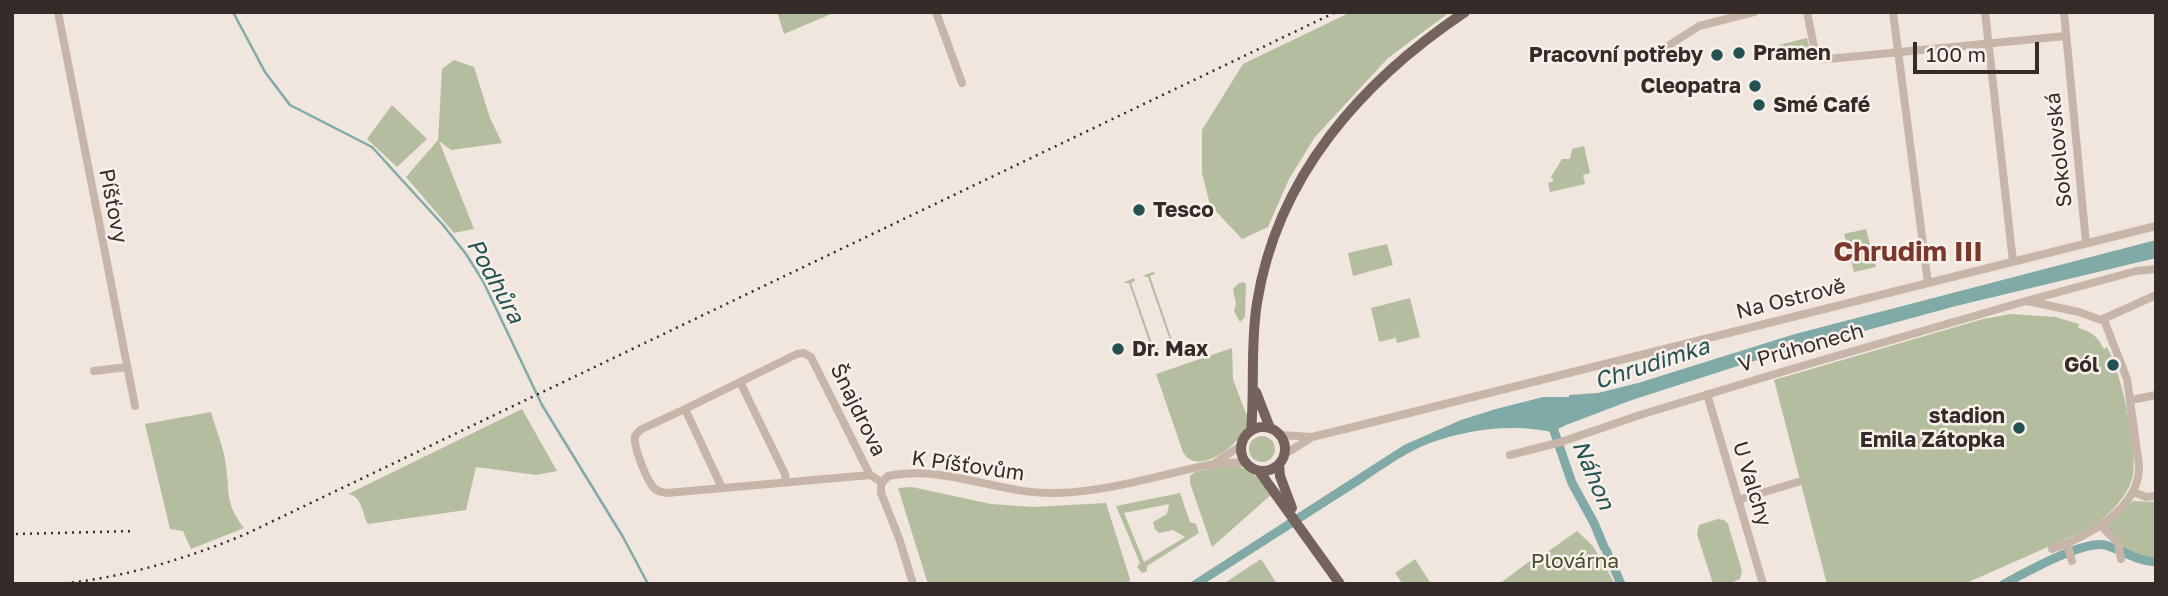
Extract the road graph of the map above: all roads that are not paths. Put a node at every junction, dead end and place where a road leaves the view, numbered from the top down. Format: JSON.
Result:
{"nodes":[{"id":1,"x":58,"y":12,"type":"edge"},
{"id":2,"x":936,"y":12,"type":"edge"},
{"id":3,"x":1465,"y":12,"type":"edge"},
{"id":4,"x":1754,"y":12,"type":"edge"},
{"id":5,"x":1807,"y":12,"type":"edge"},
{"id":6,"x":1893,"y":12,"type":"edge"},
{"id":7,"x":1985,"y":12,"type":"edge"},
{"id":8,"x":2064,"y":12,"type":"edge"},
{"id":9,"x":2066,"y":36,"type":"junction"},
{"id":10,"x":1988,"y":44,"type":"junction"},
{"id":11,"x":1898,"y":53,"type":"junction"},
{"id":12,"x":1642,"y":55,"type":"dead end"},
{"id":13,"x":962,"y":83,"type":"dead end"},
{"id":14,"x":2156,"y":226,"type":"edge"},
{"id":15,"x":2086,"y":243,"type":"junction"},
{"id":16,"x":2013,"y":261,"type":"junction"},
{"id":17,"x":2156,"y":269,"type":"edge"},
{"id":18,"x":1928,"y":283,"type":"junction"},
{"id":19,"x":2156,"y":295,"type":"edge"},
{"id":20,"x":2026,"y":301,"type":"junction"},
{"id":21,"x":2104,"y":320,"type":"junction"},
{"id":22,"x":127,"y":367,"type":"junction"},
{"id":23,"x":94,"y":371,"type":"dead end"},
{"id":24,"x":740,"y":382,"type":"junction"},
{"id":25,"x":1254,"y":383,"type":"junction"},
{"id":26,"x":1707,"y":394,"type":"junction"},
{"id":27,"x":2156,"y":395,"type":"edge"},
{"id":28,"x":2131,"y":400,"type":"junction"},
{"id":29,"x":135,"y":406,"type":"dead end"},
{"id":30,"x":685,"y":409,"type":"junction"},
{"id":31,"x":1270,"y":428,"type":"junction"},
{"id":32,"x":1251,"y":430,"type":"junction"},
{"id":33,"x":1280,"y":436,"type":"junction"},
{"id":34,"x":1312,"y":437,"type":"junction"},
{"id":35,"x":1242,"y":445,"type":"junction"},
{"id":36,"x":1285,"y":454,"type":"junction"},
{"id":37,"x":1510,"y":455,"type":"dead end"},
{"id":38,"x":1216,"y":462,"type":"junction"},
{"id":39,"x":1247,"y":463,"type":"junction"},
{"id":40,"x":1279,"y":464,"type":"junction"},
{"id":41,"x":1259,"y":471,"type":"junction"},
{"id":42,"x":870,"y":475,"type":"junction"},
{"id":43,"x":786,"y":482,"type":"junction"},
{"id":44,"x":881,"y":482,"type":"junction"},
{"id":45,"x":1798,"y":482,"type":"dead end"},
{"id":46,"x":722,"y":488,"type":"junction"},
{"id":47,"x":2133,"y":492,"type":"junction"},
{"id":48,"x":2156,"y":496,"type":"edge"},
{"id":49,"x":1285,"y":500,"type":"junction"},
{"id":50,"x":1738,"y":500,"type":"junction"},
{"id":51,"x":2101,"y":526,"type":"junction"},
{"id":52,"x":2068,"y":547,"type":"junction"},
{"id":53,"x":2052,"y":549,"type":"dead end"},
{"id":54,"x":2121,"y":559,"type":"dead end"},
{"id":55,"x":2072,"y":561,"type":"dead end"},
{"id":56,"x":913,"y":584,"type":"edge"},
{"id":57,"x":1340,"y":584,"type":"edge"},
{"id":58,"x":1763,"y":584,"type":"edge"}],
"edges":[{"from":1,"to":22,"type":"street","name":"Píšťovy"},
{"from":2,"to":13,"type":"street"},
{"from":3,"to":25,"type":"main road"},
{"from":4,"to":12,"type":"street"},
{"from":5,"to":11,"type":"street"},
{"from":6,"to":11,"type":"street"},
{"from":7,"to":10,"type":"street"},
{"from":8,"to":9,"type":"street","name":"Sokolovská"},
{"from":9,"to":10,"type":"street"},
{"from":9,"to":15,"type":"street","name":"Sokolovská"},
{"from":10,"to":11,"type":"street"},
{"from":10,"to":16,"type":"street"},
{"from":11,"to":18,"type":"street"},
{"from":14,"to":15,"type":"street","name":"Na Ostrově"},
{"from":15,"to":16,"type":"street","name":"Na Ostrově"},
{"from":16,"to":18,"type":"street","name":"Na Ostrově"},
{"from":17,"to":20,"type":"street"},
{"from":18,"to":34,"type":"street","name":"Na Ostrově"},
{"from":19,"to":21,"type":"street"},
{"from":20,"to":21,"type":"street","name":"V Průhonech"},
{"from":20,"to":26,"type":"street","name":"V Průhonech"},
{"from":21,"to":28,"type":"street"},
{"from":22,"to":23,"type":"street"},
{"from":22,"to":29,"type":"street","name":"Píšťovy"},
{"from":24,"to":30,"type":"street","name":"Šnajdrova"},
{"from":24,"to":42,"type":"street","name":"Šnajdrova"},
{"from":24,"to":43,"type":"street"},
{"from":25,"to":31,"type":"main road"},
{"from":25,"to":32,"type":"main road"},
{"from":26,"to":37,"type":"street","name":"V Průhonech"},
{"from":26,"to":50,"type":"street","name":"U Valchy"},
{"from":27,"to":28,"type":"street"},
{"from":28,"to":47,"type":"street"},
{"from":30,"to":46,"type":"street"},
{"from":30,"to":46,"type":"street","name":"Šnajdrova"},
{"from":31,"to":32,"type":"main road"},
{"from":31,"to":33,"type":"main road"},
{"from":32,"to":35,"type":"main road"},
{"from":33,"to":34,"type":"street","name":"Na Ostrově"},
{"from":33,"to":36,"type":"main road"},
{"from":34,"to":36,"type":"street","name":"Na Ostrově"},
{"from":35,"to":38,"type":"street"},
{"from":35,"to":39,"type":"main road"},
{"from":36,"to":40,"type":"main road"},
{"from":38,"to":39,"type":"street"},
{"from":38,"to":44,"type":"street","name":"K Píšťovům"},
{"from":39,"to":41,"type":"main road"},
{"from":40,"to":41,"type":"main road"},
{"from":40,"to":49,"type":"main road"},
{"from":41,"to":49,"type":"main road"},
{"from":42,"to":43,"type":"street","name":"Šnajdrova"},
{"from":42,"to":44,"type":"street","name":"Šnajdrova"},
{"from":43,"to":46,"type":"street","name":"Šnajdrova"},
{"from":44,"to":56,"type":"street","name":"K Píšťovům"},
{"from":45,"to":50,"type":"street"},
{"from":47,"to":48,"type":"street"},
{"from":47,"to":51,"type":"street"},
{"from":49,"to":57,"type":"main road"},
{"from":50,"to":58,"type":"street","name":"U Valchy"},
{"from":51,"to":52,"type":"street"},
{"from":51,"to":54,"type":"street"},
{"from":52,"to":53,"type":"street"},
{"from":52,"to":55,"type":"street"}]}
